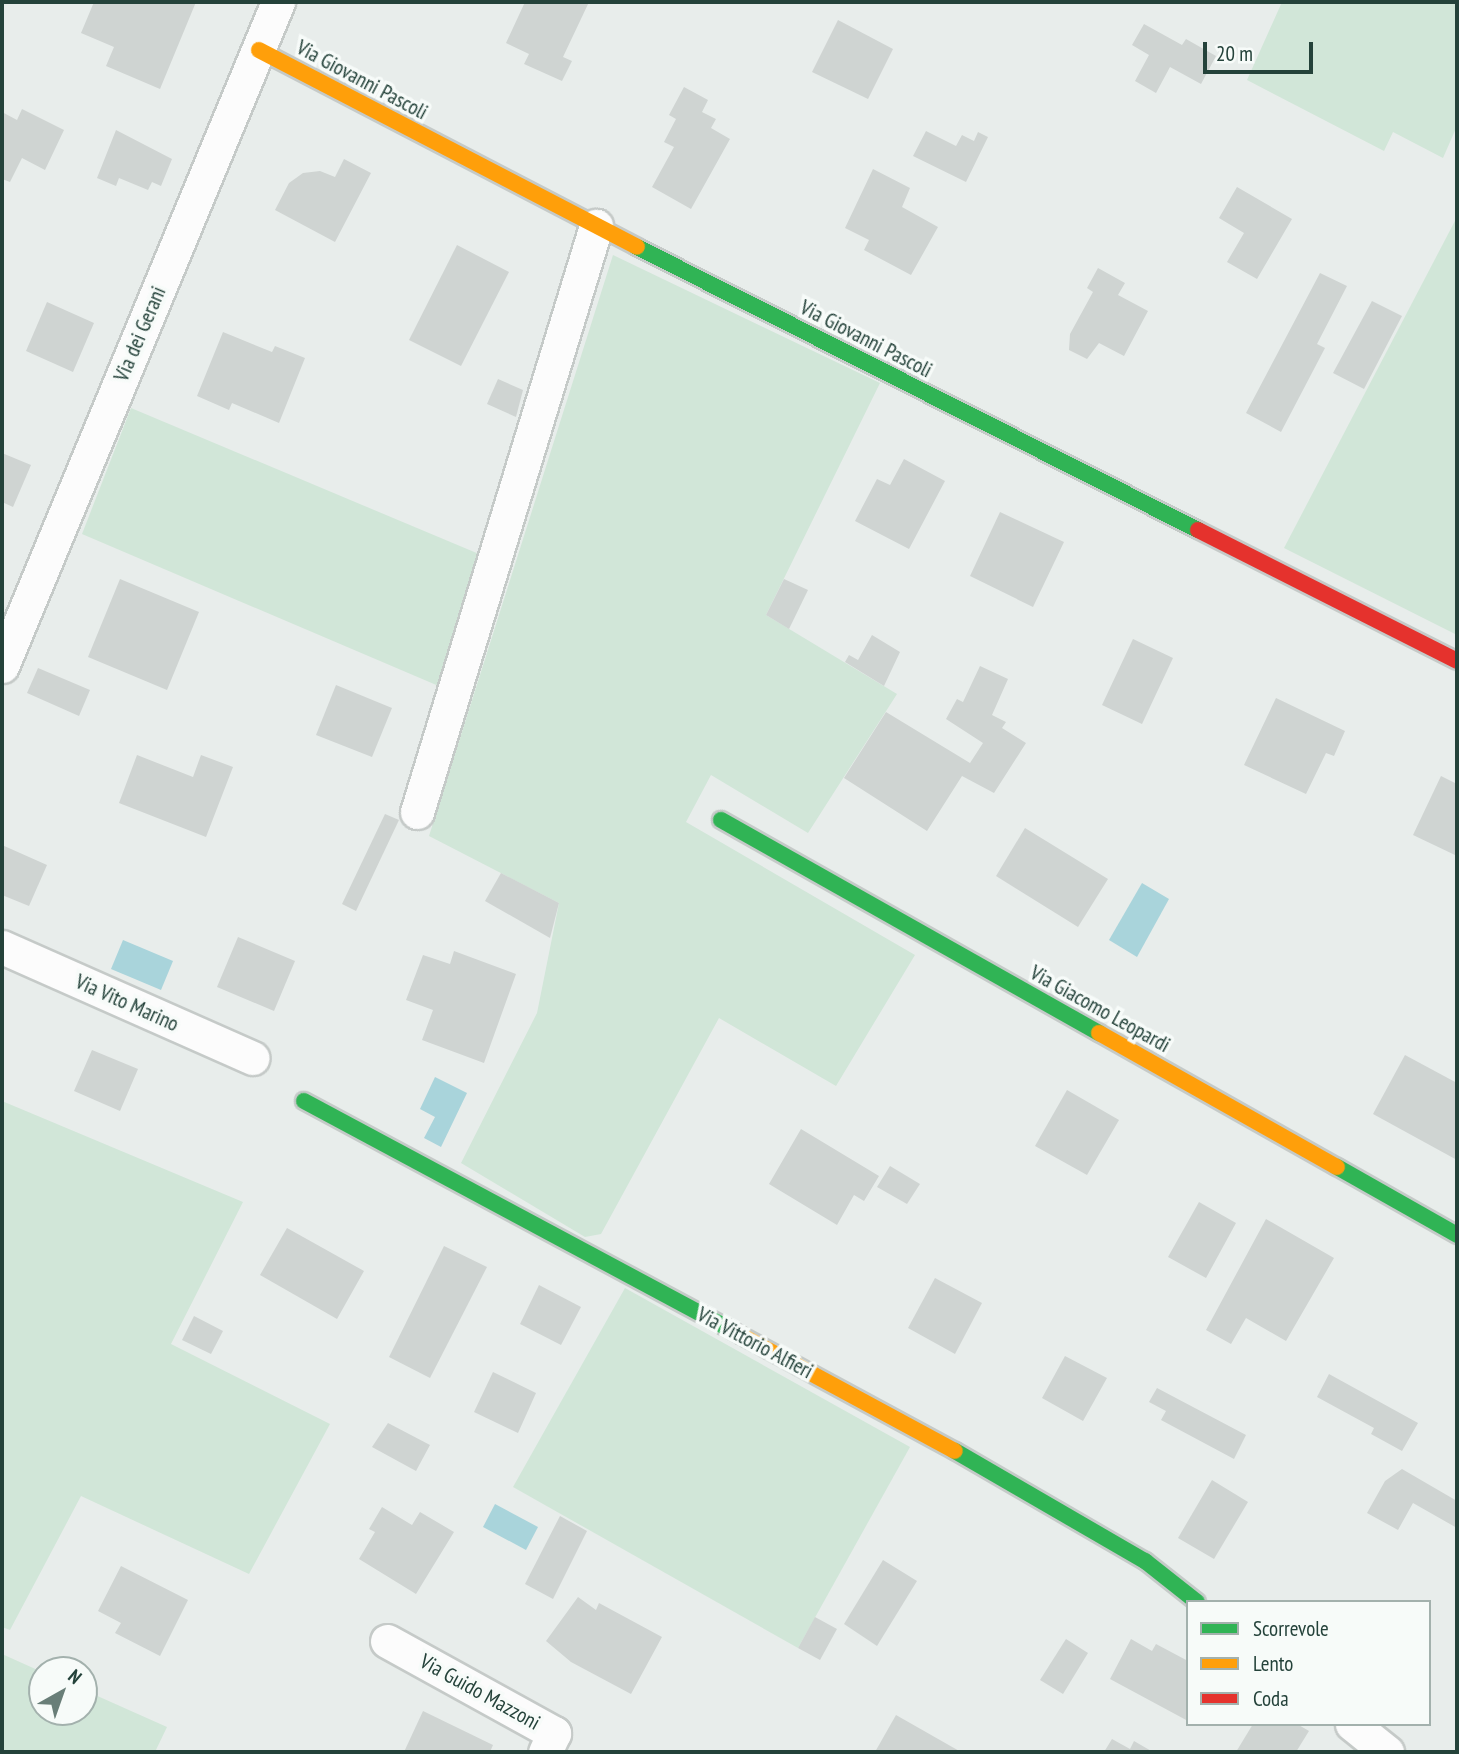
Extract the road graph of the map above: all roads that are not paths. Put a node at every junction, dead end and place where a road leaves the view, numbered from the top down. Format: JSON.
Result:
{"nodes":[{"id":1,"x":278,"y":2,"type":"edge"},
{"id":2,"x":259,"y":50,"type":"junction"},
{"id":3,"x":596,"y":226,"type":"junction"},
{"id":4,"x":1457,"y":661,"type":"edge"},
{"id":5,"x":2,"y":666,"type":"edge"},
{"id":6,"x":417,"y":812,"type":"dead end"},
{"id":7,"x":721,"y":820,"type":"dead end"},
{"id":8,"x":2,"y":947,"type":"edge"},
{"id":9,"x":252,"y":1058,"type":"dead end"},
{"id":10,"x":304,"y":1101,"type":"dead end"},
{"id":11,"x":1457,"y":1235,"type":"edge"},
{"id":12,"x":1194,"y":1600,"type":"edge"},
{"id":13,"x":387,"y":1642,"type":"dead end"},
{"id":14,"x":1355,"y":1726,"type":"edge"},
{"id":15,"x":545,"y":1752,"type":"edge"},
{"id":16,"x":1388,"y":1752,"type":"edge"}],
"edges":[{"from":1,"to":2,"type":"street","name":"Via dei Gerani"},
{"from":2,"to":3,"type":"street","name":"Via Giovanni Pascoli"},
{"from":2,"to":5,"type":"street","name":"Via dei Gerani"},
{"from":3,"to":4,"type":"street","name":"Via Giovanni Pascoli"},
{"from":3,"to":6,"type":"street"},
{"from":7,"to":11,"type":"street","name":"Via Giacomo Leopardi"},
{"from":8,"to":9,"type":"street","name":"Via Vito Marino"},
{"from":10,"to":12,"type":"street","name":"Via Vittorio Alfieri"},
{"from":13,"to":15,"type":"street","name":"Via Guido Mazzoni"},
{"from":14,"to":16,"type":"street"}]}
